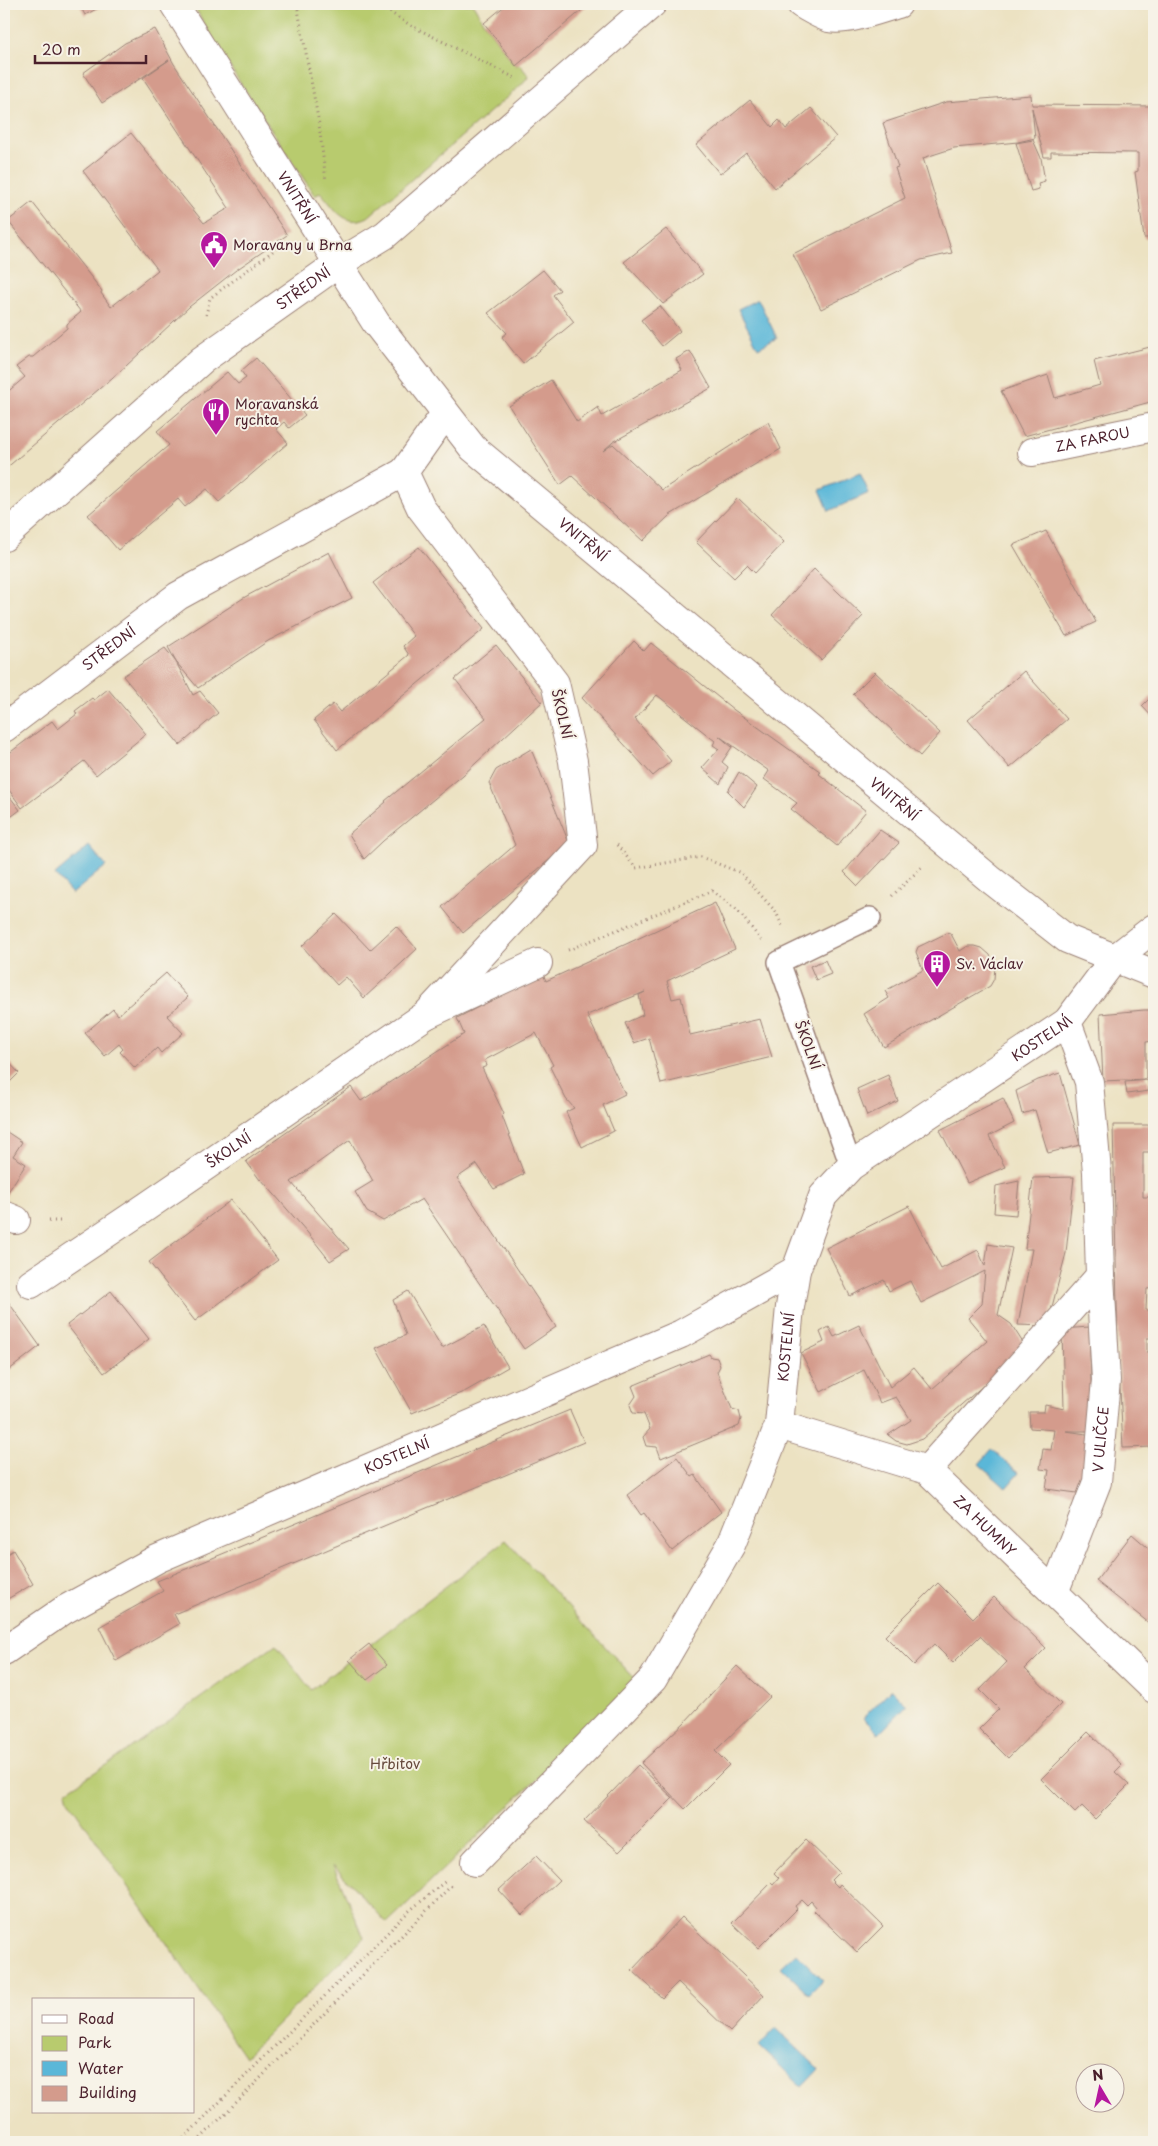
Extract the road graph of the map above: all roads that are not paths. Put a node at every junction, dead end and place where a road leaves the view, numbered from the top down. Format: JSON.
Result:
{"nodes":[{"id":1,"x":174,"y":4,"type":"edge"},
{"id":2,"x":652,"y":4,"type":"edge"},
{"id":3,"x":801,"y":4,"type":"edge"},
{"id":4,"x":898,"y":4,"type":"edge"},
{"id":5,"x":339,"y":263,"type":"junction"},
{"id":6,"x":445,"y":414,"type":"junction"},
{"id":7,"x":1154,"y":427,"type":"edge"},
{"id":8,"x":1032,"y":452,"type":"dead end"},
{"id":9,"x":404,"y":472,"type":"junction"},
{"id":10,"x":4,"y":538,"type":"edge"},
{"id":11,"x":4,"y":728,"type":"edge"},
{"id":12,"x":870,"y":918,"type":"road end"},
{"id":13,"x":1154,"y":928,"type":"edge"},
{"id":14,"x":1114,"y":959,"type":"junction"},
{"id":15,"x":538,"y":962,"type":"road end"},
{"id":16,"x":1154,"y":974,"type":"edge"},
{"id":17,"x":426,"y":1015,"type":"junction"},
{"id":18,"x":1067,"y":1022,"type":"junction"},
{"id":19,"x":851,"y":1166,"type":"junction"},
{"id":20,"x":796,"y":1270,"type":"junction"},
{"id":21,"x":1100,"y":1276,"type":"junction"},
{"id":22,"x":31,"y":1284,"type":"dead end"},
{"id":23,"x":779,"y":1425,"type":"junction"},
{"id":24,"x":927,"y":1470,"type":"junction"},
{"id":25,"x":1054,"y":1593,"type":"junction"},
{"id":26,"x":4,"y":1651,"type":"edge"},
{"id":27,"x":1154,"y":1689,"type":"edge"},
{"id":28,"x":475,"y":1862,"type":"road end"}],
"edges":[{"from":1,"to":5,"type":"street","name":"VNITŘNÍ"},
{"from":2,"to":5,"type":"street","name":"STŘEDNÍ"},
{"from":3,"to":4,"type":"street"},
{"from":5,"to":6,"type":"street","name":"VNITŘNÍ"},
{"from":5,"to":10,"type":"street","name":"STŘEDNÍ"},
{"from":6,"to":9,"type":"street"},
{"from":6,"to":14,"type":"street","name":"VNITŘNÍ"},
{"from":7,"to":8,"type":"street","name":"ZA FAROU"},
{"from":9,"to":11,"type":"street","name":"STŘEDNÍ"},
{"from":9,"to":17,"type":"street","name":"ŠKOLNÍ"},
{"from":12,"to":19,"type":"lane","name":"ŠKOLNÍ"},
{"from":13,"to":14,"type":"street","name":"KOSTELNÍ"},
{"from":14,"to":16,"type":"street","name":"VNITŘNÍ"},
{"from":14,"to":18,"type":"street","name":"KOSTELNÍ"},
{"from":15,"to":17,"type":"street","name":"ŠKOLNÍ"},
{"from":17,"to":22,"type":"street","name":"ŠKOLNÍ"},
{"from":18,"to":19,"type":"street","name":"KOSTELNÍ"},
{"from":18,"to":21,"type":"street","name":"V ULIČCE"},
{"from":19,"to":20,"type":"street","name":"KOSTELNÍ"},
{"from":20,"to":23,"type":"street","name":"KOSTELNÍ"},
{"from":20,"to":26,"type":"street","name":"KOSTELNÍ"},
{"from":21,"to":24,"type":"street"},
{"from":21,"to":25,"type":"street","name":"V ULIČCE"},
{"from":23,"to":24,"type":"street","name":"ZA HUMNY"},
{"from":23,"to":28,"type":"street","name":"KOSTELNÍ"},
{"from":24,"to":25,"type":"street","name":"ZA HUMNY"},
{"from":25,"to":27,"type":"street","name":"ZA HUMNY"}]}
